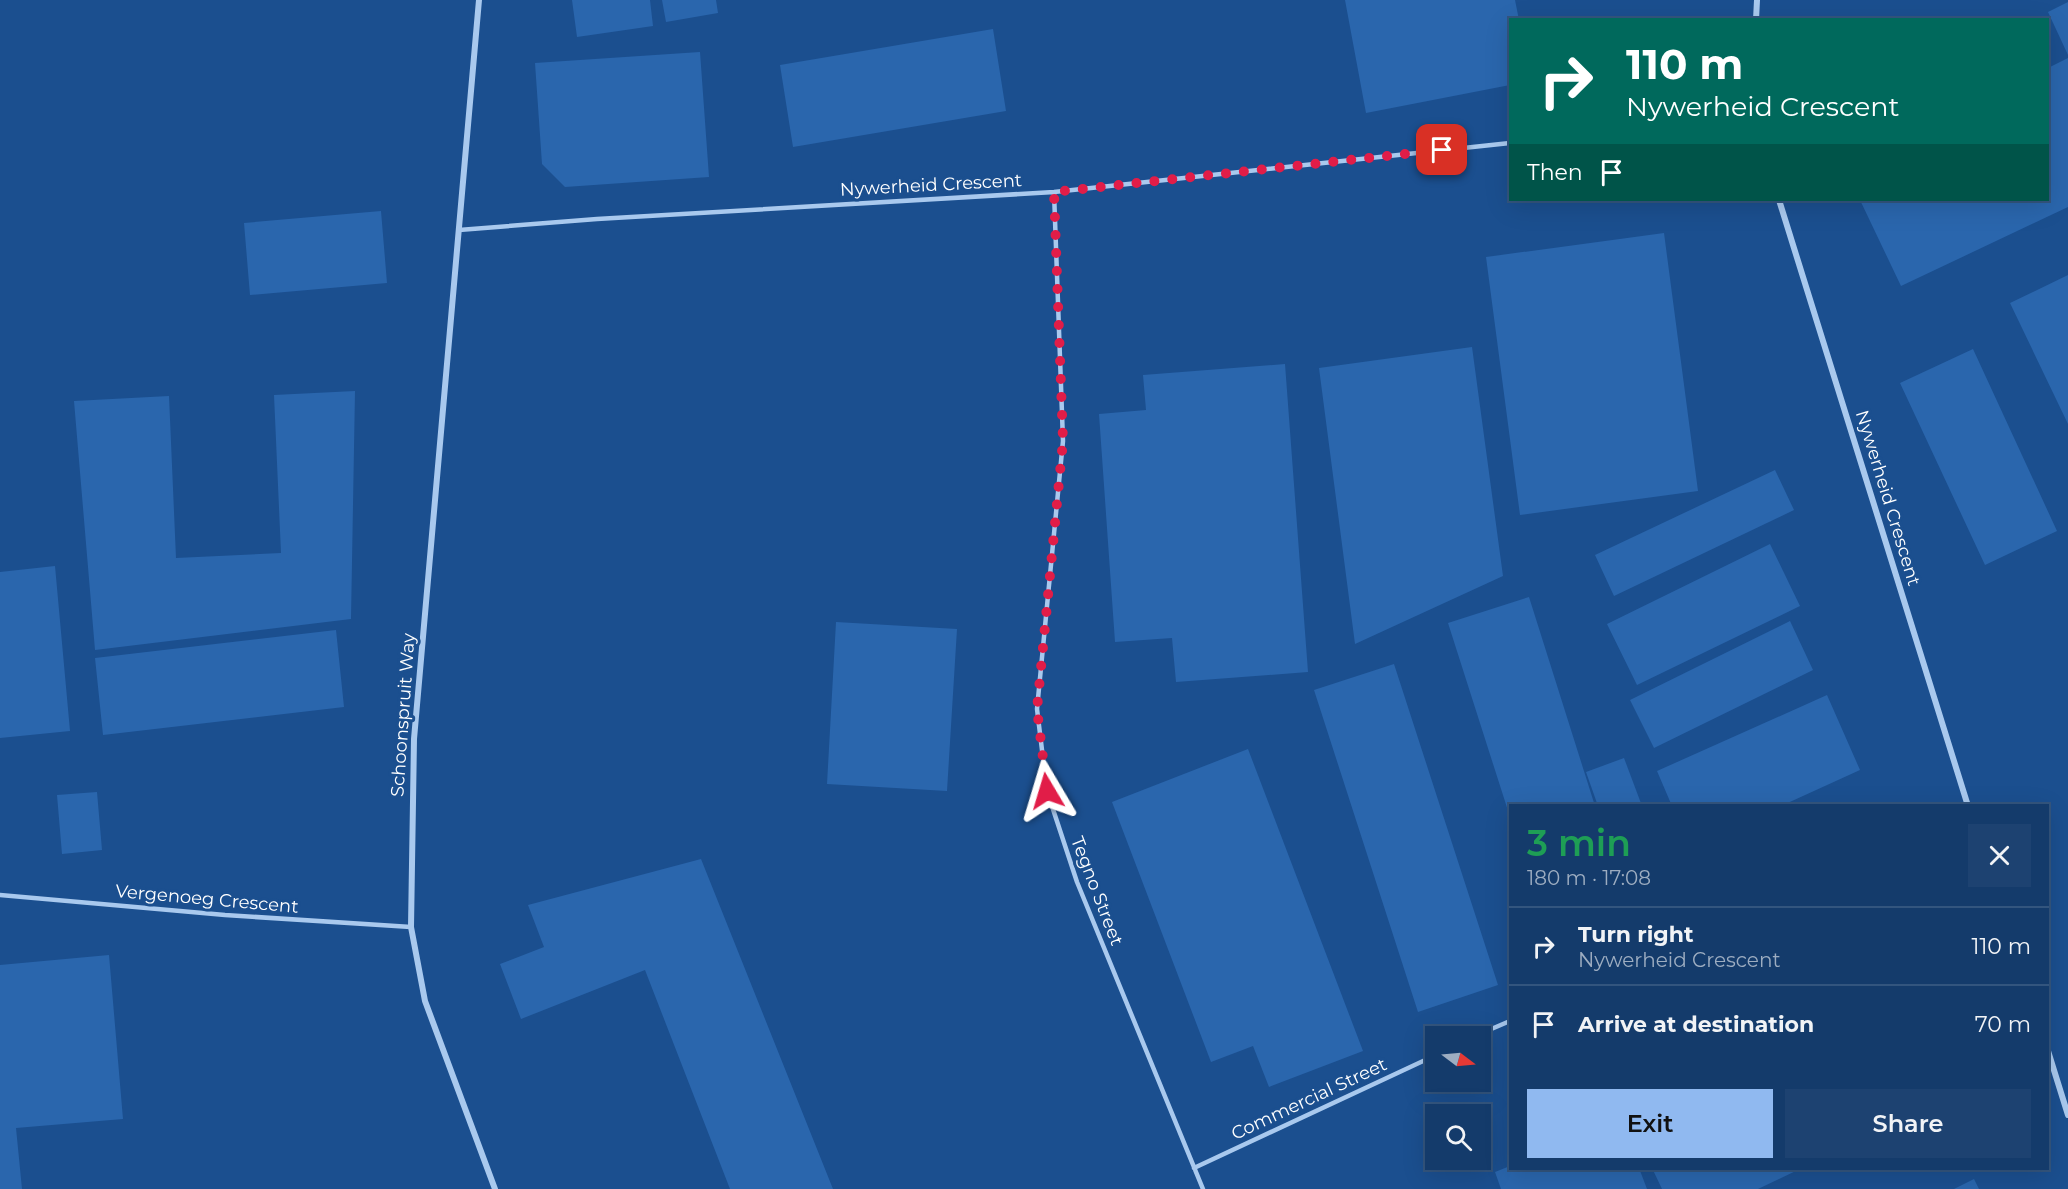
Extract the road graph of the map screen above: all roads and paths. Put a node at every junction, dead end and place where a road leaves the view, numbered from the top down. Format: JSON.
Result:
{"nodes":[{"id":1,"x":480,"y":0,"type":"edge"},
{"id":2,"x":1756,"y":0,"type":"edge"},
{"id":3,"x":1756,"y":18,"type":"edge"},
{"id":4,"x":1509,"y":143,"type":"edge"},
{"id":5,"x":1054,"y":192,"type":"junction"},
{"id":6,"x":1779,"y":201,"type":"edge"},
{"id":7,"x":459,"y":230,"type":"junction"},
{"id":8,"x":1967,"y":804,"type":"edge"},
{"id":9,"x":0,"y":895,"type":"edge"},
{"id":10,"x":411,"y":927,"type":"junction"},
{"id":11,"x":1509,"y":1021,"type":"edge"},
{"id":12,"x":1491,"y":1029,"type":"edge"},
{"id":13,"x":2049,"y":1055,"type":"edge"},
{"id":14,"x":1425,"y":1060,"type":"edge"},
{"id":15,"x":2068,"y":1114,"type":"edge"},
{"id":16,"x":1194,"y":1168,"type":"junction"},
{"id":17,"x":495,"y":1189,"type":"edge"},
{"id":18,"x":1203,"y":1189,"type":"edge"}],
"edges":[{"from":1,"to":7,"type":"street","name":"Schoonspruit Way"},
{"from":2,"to":3,"type":"street"},
{"from":4,"to":5,"type":"lane","name":"Nywerheid Crescent"},
{"from":5,"to":7,"type":"lane","name":"Nywerheid Crescent"},
{"from":5,"to":16,"type":"lane","name":"Tegno Street"},
{"from":6,"to":8,"type":"street","name":"Nywerheid Crescent"},
{"from":7,"to":10,"type":"street","name":"Schoonspruit Way"},
{"from":9,"to":10,"type":"lane","name":"Vergenoeg Crescent"},
{"from":10,"to":17,"type":"street","name":"Schoonspruit Way"},
{"from":11,"to":12,"type":"lane"},
{"from":13,"to":15,"type":"street"},
{"from":14,"to":16,"type":"lane","name":"Commercial Street"},
{"from":16,"to":18,"type":"lane","name":"Tegno Street"}]}
